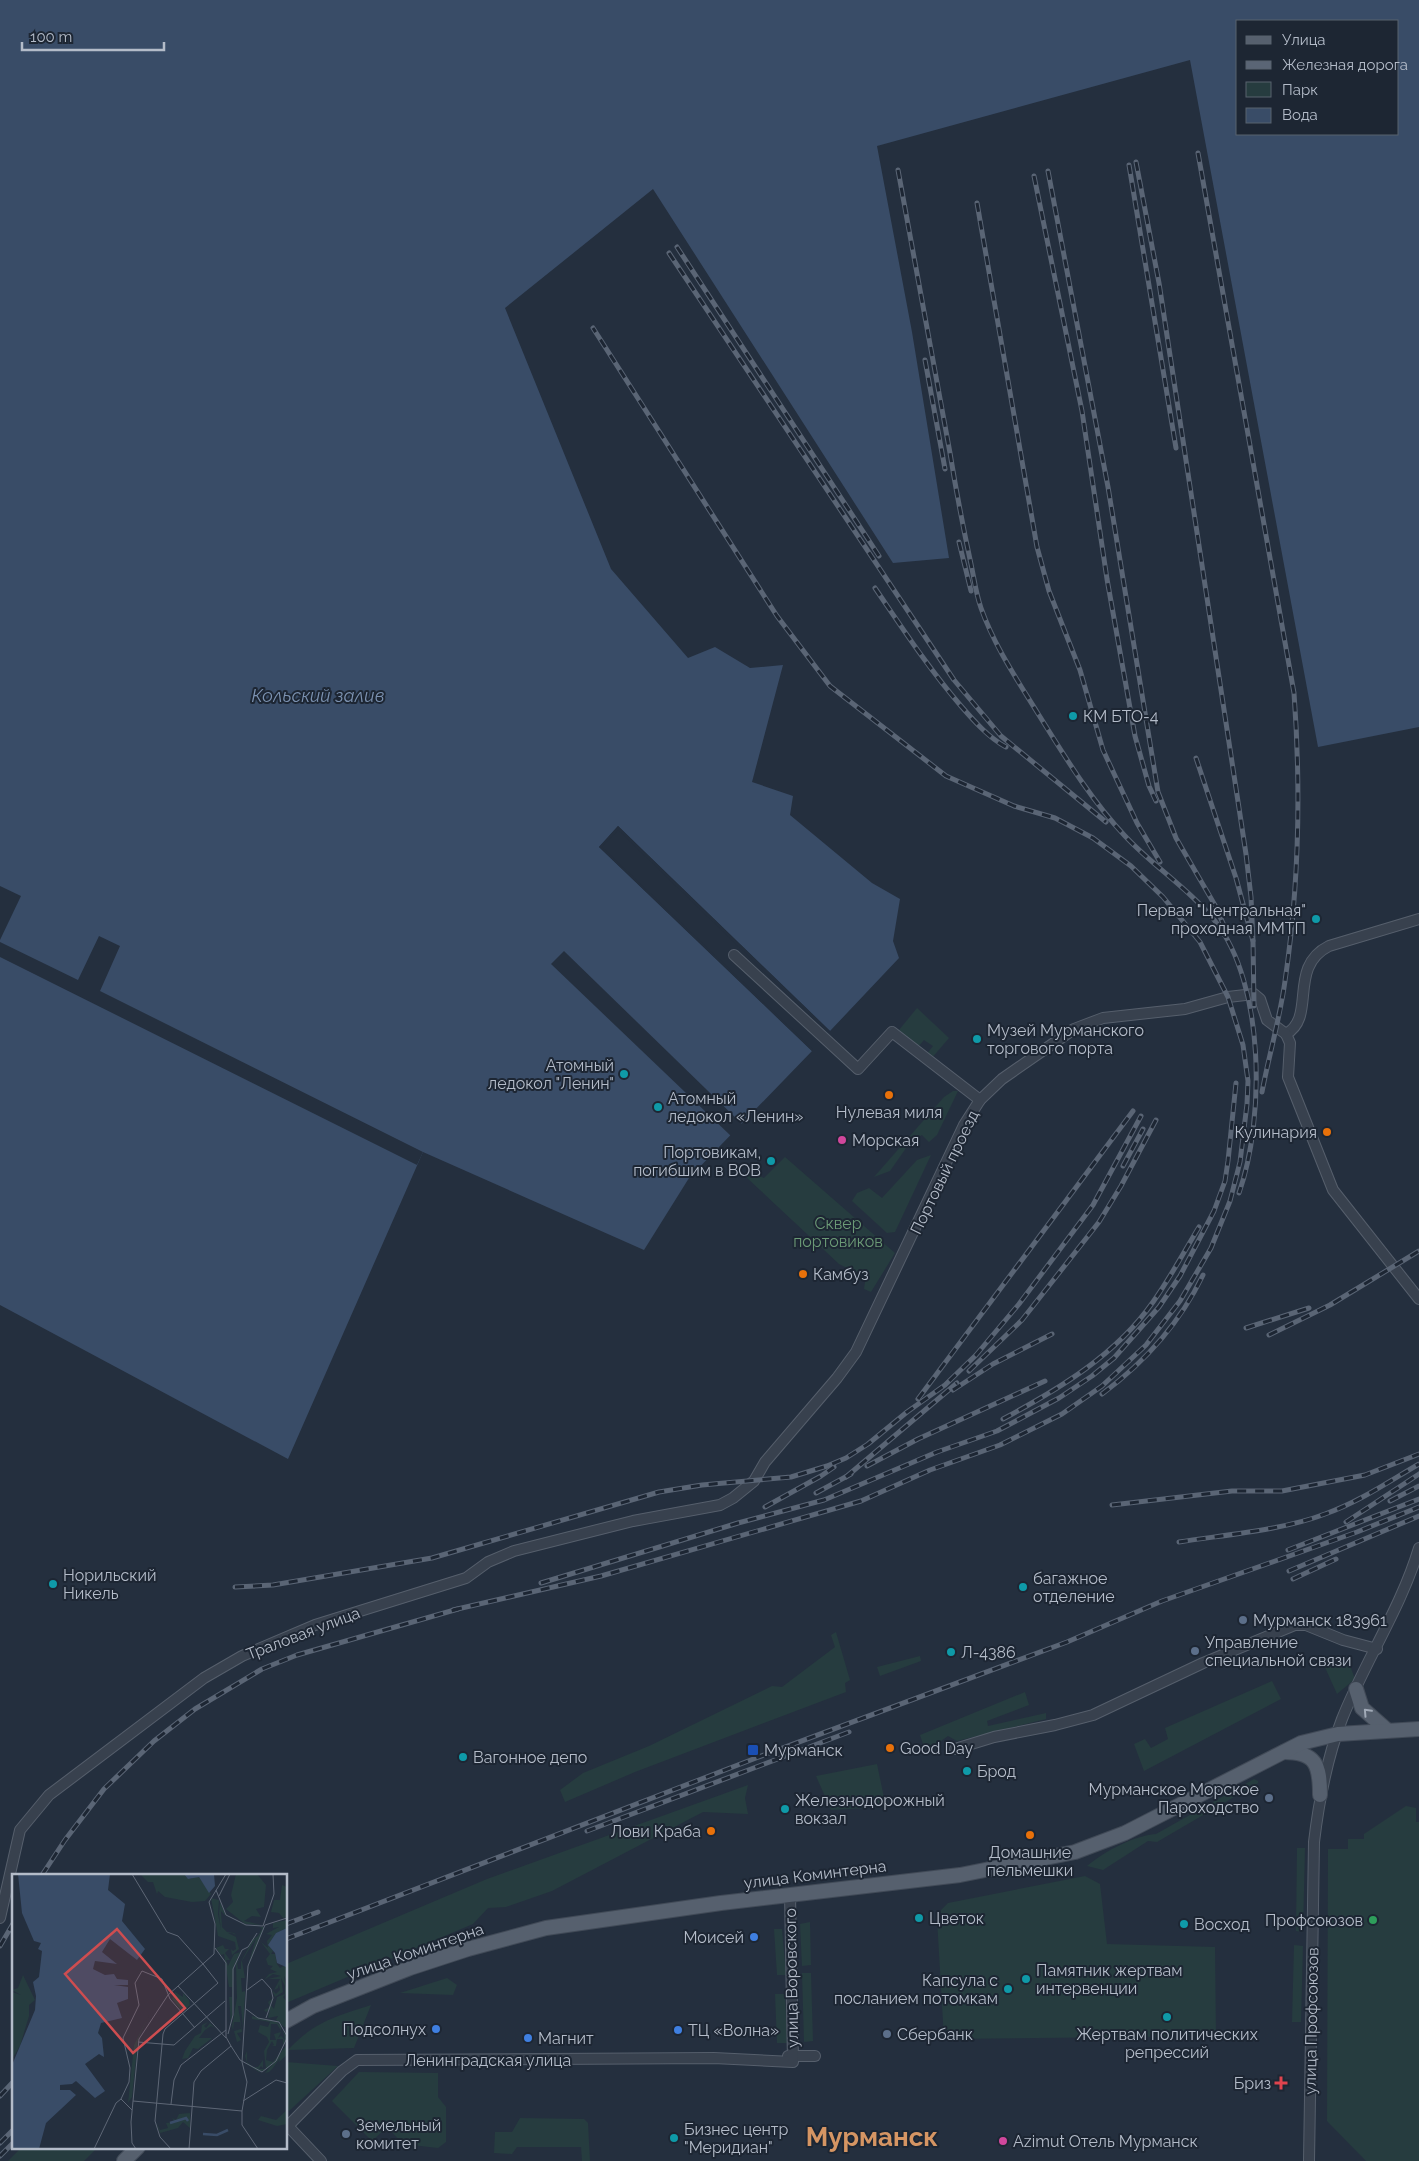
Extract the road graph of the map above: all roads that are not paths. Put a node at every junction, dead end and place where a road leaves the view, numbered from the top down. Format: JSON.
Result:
{"nodes":[{"id":1,"x":1419,"y":919,"type":"edge"},
{"id":2,"x":734,"y":954,"type":"dead end"},
{"id":3,"x":1286,"y":1034,"type":"junction"},
{"id":4,"x":980,"y":1100,"type":"junction"},
{"id":5,"x":1419,"y":1299,"type":"edge"},
{"id":6,"x":720,"y":1505,"type":"joint"},
{"id":7,"x":1419,"y":1548,"type":"edge"},
{"id":8,"x":1417,"y":1561,"type":"edge"},
{"id":9,"x":1377,"y":1649,"type":"junction"},
{"id":10,"x":1356,"y":1689,"type":"junction"},
{"id":11,"x":1419,"y":1729,"type":"edge"},
{"id":12,"x":1386,"y":1730,"type":"junction"},
{"id":13,"x":1338,"y":1734,"type":"junction"},
{"id":14,"x":955,"y":1749,"type":"dead end"},
{"id":15,"x":1280,"y":1752,"type":"junction"},
{"id":16,"x":1320,"y":1795,"type":"junction"},
{"id":17,"x":790,"y":1894,"type":"junction"},
{"id":18,"x":0,"y":1918,"type":"edge"},
{"id":19,"x":288,"y":2020,"type":"edge"},
{"id":20,"x":815,"y":2056,"type":"dead end"},
{"id":21,"x":793,"y":2059,"type":"junction"},
{"id":22,"x":288,"y":2124,"type":"edge"},
{"id":23,"x":288,"y":2126,"type":"edge"},
{"id":24,"x":137,"y":2148,"type":"edge"},
{"id":25,"x":124,"y":2161,"type":"edge"},
{"id":26,"x":321,"y":2161,"type":"edge"},
{"id":27,"x":1308,"y":2161,"type":"edge"}],
"edges":[{"from":1,"to":3,"type":"street"},
{"from":2,"to":4,"type":"street"},
{"from":3,"to":4,"type":"street","name":"Портовый проезд"},
{"from":3,"to":5,"type":"street"},
{"from":4,"to":6,"type":"street","name":"Портовый проезд"},
{"from":6,"to":18,"type":"street","name":"Траловая улица"},
{"from":7,"to":8,"type":"street"},
{"from":8,"to":9,"type":"street"},
{"from":9,"to":10,"type":"street"},
{"from":9,"to":14,"type":"street"},
{"from":12,"to":10,"type":"main road","one_way":true},
{"from":10,"to":13,"type":"street"},
{"from":11,"to":12,"type":"main road","name":"улица Коминтерна"},
{"from":12,"to":13,"type":"main road","name":"улица Коминтерна"},
{"from":13,"to":15,"type":"main road","name":"улица Коминтерна"},
{"from":13,"to":16,"type":"street","name":"улица Профсоюзов"},
{"from":15,"to":16,"type":"main road"},
{"from":15,"to":17,"type":"main road","name":"улица Коминтерна"},
{"from":16,"to":27,"type":"street","name":"улица Профсоюзов"},
{"from":17,"to":19,"type":"main road","name":"улица Коминтерна"},
{"from":17,"to":21,"type":"street","name":"улица Воровского"},
{"from":20,"to":21,"type":"street","name":"Ленинградская улица"},
{"from":21,"to":22,"type":"street","name":"Ленинградская улица"},
{"from":23,"to":26,"type":"street"},
{"from":24,"to":25,"type":"main road"}]}
